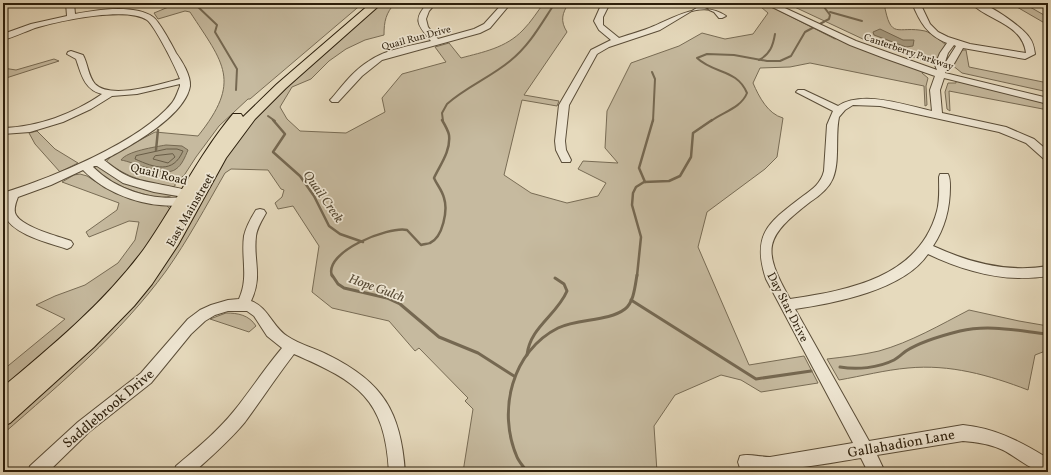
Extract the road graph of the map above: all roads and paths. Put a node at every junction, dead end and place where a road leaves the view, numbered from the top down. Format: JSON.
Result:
{"nodes":[{"id":1,"x":70,"y":3,"type":"edge"},
{"id":2,"x":367,"y":3,"type":"edge"},
{"id":3,"x":377,"y":3,"type":"edge"},
{"id":4,"x":432,"y":3,"type":"edge"},
{"id":5,"x":507,"y":3,"type":"edge"},
{"id":6,"x":606,"y":3,"type":"edge"},
{"id":7,"x":700,"y":3,"type":"edge"},
{"id":8,"x":768,"y":3,"type":"edge"},
{"id":9,"x":782,"y":3,"type":"edge"},
{"id":10,"x":916,"y":3,"type":"edge"},
{"id":11,"x":975,"y":3,"type":"edge"},
{"id":12,"x":71,"y":16,"type":"junction"},
{"id":13,"x":722,"y":16,"type":"dead end"},
{"id":14,"x":806,"y":18,"type":"junction"},
{"id":15,"x":3,"y":37,"type":"edge"},
{"id":16,"x":617,"y":41,"type":"junction"},
{"id":17,"x":436,"y":42,"type":"junction"},
{"id":18,"x":956,"y":43,"type":"junction"},
{"id":19,"x":71,"y":54,"type":"dead end"},
{"id":20,"x":941,"y":72,"type":"junction"},
{"id":21,"x":185,"y":80,"type":"junction"},
{"id":22,"x":801,"y":92,"type":"dead end"},
{"id":23,"x":110,"y":93,"type":"junction"},
{"id":24,"x":1048,"y":94,"type":"edge"},
{"id":25,"x":335,"y":100,"type":"dead end"},
{"id":26,"x":1048,"y":101,"type":"edge"},
{"id":27,"x":839,"y":110,"type":"junction"},
{"id":28,"x":937,"y":115,"type":"junction"},
{"id":29,"x":3,"y":131,"type":"edge"},
{"id":30,"x":1048,"y":157,"type":"edge"},
{"id":31,"x":566,"y":160,"type":"dead end"},
{"id":32,"x":90,"y":162,"type":"junction"},
{"id":33,"x":944,"y":176,"type":"dead end"},
{"id":34,"x":8,"y":195,"type":"edge"},
{"id":35,"x":187,"y":198,"type":"junction"},
{"id":36,"x":260,"y":213,"type":"dead end"},
{"id":37,"x":67,"y":244,"type":"dead end"},
{"id":38,"x":926,"y":248,"type":"junction"},
{"id":39,"x":1048,"y":271,"type":"edge"},
{"id":40,"x":242,"y":305,"type":"junction"},
{"id":41,"x":786,"y":305,"type":"junction"},
{"id":42,"x":292,"y":346,"type":"junction"},
{"id":43,"x":3,"y":399,"type":"edge"},
{"id":44,"x":3,"y":417,"type":"edge"},
{"id":45,"x":864,"y":450,"type":"junction"},
{"id":46,"x":746,"y":462,"type":"dead end"},
{"id":47,"x":1048,"y":468,"type":"edge"},
{"id":48,"x":36,"y":472,"type":"edge"},
{"id":49,"x":182,"y":472,"type":"edge"},
{"id":50,"x":397,"y":472,"type":"edge"},
{"id":51,"x":877,"y":472,"type":"edge"}],
"edges":[{"from":1,"to":12,"type":"street"},
{"from":2,"to":35,"type":"main road","name":"East Mainstreet"},
{"from":3,"to":35,"type":"main road","name":"East Mainstreet"},
{"from":4,"to":17,"type":"street"},
{"from":5,"to":17,"type":"street","name":"Quail Run Drive"},
{"from":6,"to":16,"type":"street"},
{"from":7,"to":13,"type":"street"},
{"from":7,"to":16,"type":"street"},
{"from":8,"to":14,"type":"street","name":"Canterberry Parkway"},
{"from":9,"to":14,"type":"street","name":"Canterberry Parkway"},
{"from":10,"to":18,"type":"street"},
{"from":11,"to":18,"type":"street"},
{"from":12,"to":15,"type":"street"},
{"from":12,"to":21,"type":"street"},
{"from":14,"to":20,"type":"street","name":"Canterberry Parkway"},
{"from":16,"to":31,"type":"street"},
{"from":17,"to":25,"type":"street","name":"Quail Run Drive"},
{"from":18,"to":20,"type":"street"},
{"from":19,"to":23,"type":"street"},
{"from":20,"to":24,"type":"street","name":"Canterberry Parkway"},
{"from":20,"to":26,"type":"street","name":"Canterberry Parkway"},
{"from":20,"to":28,"type":"street"},
{"from":21,"to":23,"type":"street"},
{"from":21,"to":32,"type":"street"},
{"from":22,"to":27,"type":"street"},
{"from":23,"to":29,"type":"street"},
{"from":27,"to":28,"type":"street"},
{"from":27,"to":41,"type":"street","name":"Day Star Drive"},
{"from":28,"to":30,"type":"street"},
{"from":32,"to":34,"type":"street"},
{"from":32,"to":35,"type":"street","name":"Quail Road"},
{"from":33,"to":38,"type":"street"},
{"from":34,"to":37,"type":"street"},
{"from":35,"to":43,"type":"main road","name":"East Mainstreet"},
{"from":35,"to":44,"type":"main road","name":"East Mainstreet"},
{"from":36,"to":40,"type":"street"},
{"from":38,"to":39,"type":"street"},
{"from":38,"to":41,"type":"street"},
{"from":40,"to":42,"type":"street","name":"Saddlebrook Drive"},
{"from":40,"to":48,"type":"street","name":"Saddlebrook Drive"},
{"from":41,"to":45,"type":"street","name":"Day Star Drive"},
{"from":42,"to":49,"type":"street"},
{"from":42,"to":50,"type":"street","name":"Saddlebrook Drive"},
{"from":45,"to":46,"type":"street","name":"Gallahadion Lane"},
{"from":45,"to":47,"type":"street","name":"Gallahadion Lane"},
{"from":45,"to":51,"type":"street","name":"Day Star Drive"}]}
